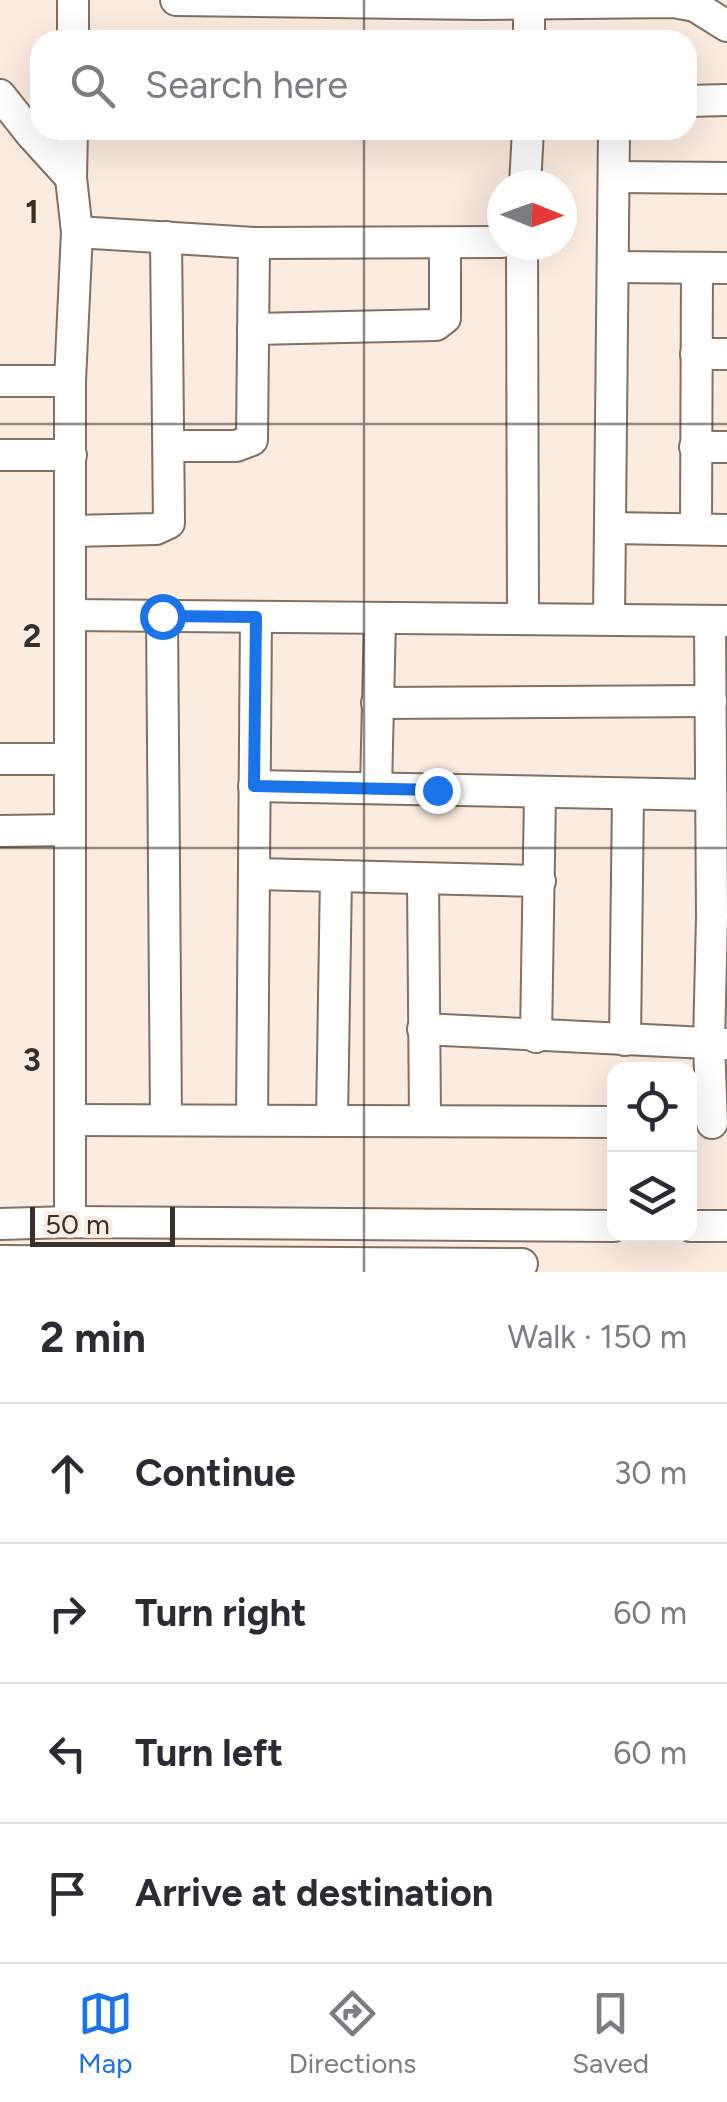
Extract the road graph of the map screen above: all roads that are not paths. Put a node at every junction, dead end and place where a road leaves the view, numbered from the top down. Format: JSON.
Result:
{"nodes":[{"id":1,"x":73,"y":0,"type":"edge"},
{"id":2,"x":176,"y":0,"type":"edge"},
{"id":3,"x":285,"y":1,"type":"edge"},
{"id":4,"x":402,"y":1,"type":"edge"},
{"id":5,"x":529,"y":4,"type":"junction"},
{"id":6,"x":727,"y":26,"type":"edge"},
{"id":7,"x":73,"y":30,"type":"edge"},
{"id":8,"x":529,"y":30,"type":"edge"},
{"id":9,"x":0,"y":95,"type":"edge"},
{"id":10,"x":727,"y":100,"type":"edge"},
{"id":11,"x":697,"y":101,"type":"edge"},
{"id":12,"x":30,"y":134,"type":"edge"},
{"id":13,"x":36,"y":140,"type":"edge"},
{"id":14,"x":72,"y":140,"type":"edge"},
{"id":15,"x":527,"y":140,"type":"edge"},
{"id":16,"x":614,"y":140,"type":"edge"},
{"id":17,"x":526,"y":170,"type":"edge"},
{"id":18,"x":615,"y":177,"type":"junction"},
{"id":19,"x":71,"y":178,"type":"junction"},
{"id":20,"x":727,"y":178,"type":"edge"},
{"id":21,"x":77,"y":232,"type":"junction"},
{"id":22,"x":166,"y":237,"type":"junction"},
{"id":23,"x":487,"y":242,"type":"edge"},
{"id":24,"x":254,"y":243,"type":"junction"},
{"id":25,"x":445,"y":243,"type":"junction"},
{"id":26,"x":522,"y":260,"type":"edge"},
{"id":27,"x":612,"y":267,"type":"junction"},
{"id":28,"x":712,"y":268,"type":"edge"},
{"id":29,"x":253,"y":329,"type":"junction"},
{"id":30,"x":696,"y":354,"type":"junction"},
{"id":31,"x":727,"y":354,"type":"edge"},
{"id":32,"x":0,"y":381,"type":"edge"},
{"id":33,"x":70,"y":381,"type":"junction"},
{"id":34,"x":170,"y":446,"type":"junction"},
{"id":35,"x":696,"y":447,"type":"junction"},
{"id":36,"x":727,"y":447,"type":"edge"},
{"id":37,"x":0,"y":455,"type":"edge"},
{"id":38,"x":71,"y":455,"type":"junction"},
{"id":39,"x":612,"y":528,"type":"junction"},
{"id":40,"x":696,"y":529,"type":"junction"},
{"id":41,"x":727,"y":530,"type":"edge"},
{"id":42,"x":72,"y":531,"type":"junction"},
{"id":43,"x":70,"y":615,"type":"junction"},
{"id":44,"x":162,"y":616,"type":"junction"},
{"id":45,"x":256,"y":617,"type":"junction"},
{"id":46,"x":522,"y":617,"type":"junction"},
{"id":47,"x":380,"y":618,"type":"junction"},
{"id":48,"x":609,"y":618,"type":"junction"},
{"id":49,"x":719,"y":621,"type":"edge"},
{"id":50,"x":711,"y":701,"type":"junction"},
{"id":51,"x":378,"y":703,"type":"junction"},
{"id":52,"x":70,"y":758,"type":"junction"},
{"id":53,"x":0,"y":760,"type":"edge"},
{"id":54,"x":254,"y":786,"type":"junction"},
{"id":55,"x":376,"y":788,"type":"junction"},
{"id":56,"x":540,"y":794,"type":"junction"},
{"id":57,"x":628,"y":795,"type":"junction"},
{"id":58,"x":710,"y":796,"type":"junction"},
{"id":59,"x":70,"y":830,"type":"junction"},
{"id":60,"x":0,"y":832,"type":"edge"},
{"id":61,"x":256,"y":874,"type":"junction"},
{"id":62,"x":336,"y":876,"type":"junction"},
{"id":63,"x":423,"y":879,"type":"junction"},
{"id":64,"x":540,"y":881,"type":"junction"},
{"id":65,"x":423,"y":1030,"type":"junction"},
{"id":66,"x":536,"y":1036,"type":"junction"},
{"id":67,"x":625,"y":1040,"type":"junction"},
{"id":68,"x":718,"y":1044,"type":"edge"},
{"id":69,"x":252,"y":1119,"type":"junction"},
{"id":70,"x":72,"y":1120,"type":"junction"},
{"id":71,"x":166,"y":1120,"type":"junction"},
{"id":72,"x":332,"y":1120,"type":"junction"},
{"id":73,"x":425,"y":1120,"type":"junction"},
{"id":74,"x":607,"y":1122,"type":"edge"},
{"id":75,"x":710,"y":1123,"type":"edge"},
{"id":76,"x":70,"y":1222,"type":"junction"},
{"id":77,"x":0,"y":1224,"type":"edge"},
{"id":78,"x":523,"y":1226,"type":"junction"},
{"id":79,"x":607,"y":1226,"type":"edge"},
{"id":80,"x":697,"y":1226,"type":"edge"},
{"id":81,"x":727,"y":1226,"type":"edge"},
{"id":82,"x":4,"y":1265,"type":"edge"},
{"id":83,"x":388,"y":1268,"type":"edge"},
{"id":84,"x":522,"y":1268,"type":"edge"}],
"edges":[{"from":1,"to":7,"type":"street"},
{"from":2,"to":3,"type":"street"},
{"from":3,"to":4,"type":"street"},
{"from":4,"to":5,"type":"street"},
{"from":5,"to":6,"type":"street"},
{"from":5,"to":8,"type":"street"},
{"from":9,"to":12,"type":"street"},
{"from":10,"to":11,"type":"street"},
{"from":13,"to":19,"type":"street"},
{"from":14,"to":19,"type":"street"},
{"from":15,"to":17,"type":"street"},
{"from":16,"to":18,"type":"street"},
{"from":18,"to":20,"type":"street"},
{"from":18,"to":27,"type":"street"},
{"from":19,"to":21,"type":"street"},
{"from":21,"to":22,"type":"street"},
{"from":21,"to":33,"type":"street"},
{"from":22,"to":24,"type":"street"},
{"from":22,"to":34,"type":"street"},
{"from":23,"to":25,"type":"street"},
{"from":24,"to":25,"type":"street"},
{"from":24,"to":29,"type":"street"},
{"from":25,"to":29,"type":"street"},
{"from":26,"to":46,"type":"street"},
{"from":27,"to":28,"type":"street"},
{"from":27,"to":39,"type":"street"},
{"from":28,"to":30,"type":"street"},
{"from":29,"to":34,"type":"street"},
{"from":30,"to":31,"type":"street"},
{"from":30,"to":35,"type":"street"},
{"from":32,"to":33,"type":"street"},
{"from":33,"to":38,"type":"street"},
{"from":34,"to":42,"type":"street"},
{"from":35,"to":36,"type":"street"},
{"from":35,"to":40,"type":"street"},
{"from":37,"to":38,"type":"street"},
{"from":38,"to":42,"type":"street"},
{"from":39,"to":40,"type":"street"},
{"from":39,"to":48,"type":"street"},
{"from":40,"to":41,"type":"street"},
{"from":42,"to":43,"type":"street"},
{"from":43,"to":44,"type":"street"},
{"from":43,"to":52,"type":"street"},
{"from":44,"to":45,"type":"street"},
{"from":44,"to":71,"type":"street"},
{"from":45,"to":47,"type":"street"},
{"from":45,"to":54,"type":"street"},
{"from":46,"to":47,"type":"street"},
{"from":46,"to":48,"type":"street"},
{"from":47,"to":51,"type":"street"},
{"from":48,"to":49,"type":"street"},
{"from":49,"to":50,"type":"street"},
{"from":50,"to":51,"type":"street"},
{"from":50,"to":58,"type":"street"},
{"from":51,"to":55,"type":"street"},
{"from":52,"to":53,"type":"street"},
{"from":52,"to":59,"type":"street"},
{"from":54,"to":55,"type":"street"},
{"from":54,"to":61,"type":"street"},
{"from":55,"to":56,"type":"street"},
{"from":56,"to":57,"type":"street"},
{"from":56,"to":64,"type":"street"},
{"from":57,"to":58,"type":"street"},
{"from":57,"to":67,"type":"street"},
{"from":58,"to":68,"type":"street"},
{"from":59,"to":60,"type":"street"},
{"from":59,"to":70,"type":"street"},
{"from":61,"to":62,"type":"street"},
{"from":61,"to":69,"type":"street"},
{"from":62,"to":63,"type":"street"},
{"from":62,"to":72,"type":"street"},
{"from":63,"to":64,"type":"street"},
{"from":63,"to":65,"type":"street"},
{"from":64,"to":66,"type":"street"},
{"from":65,"to":66,"type":"street"},
{"from":65,"to":73,"type":"street"},
{"from":66,"to":67,"type":"street"},
{"from":67,"to":68,"type":"street"},
{"from":68,"to":75,"type":"street"},
{"from":69,"to":71,"type":"street"},
{"from":69,"to":72,"type":"street"},
{"from":70,"to":71,"type":"street"},
{"from":70,"to":76,"type":"street"},
{"from":72,"to":73,"type":"street"},
{"from":73,"to":74,"type":"street"},
{"from":76,"to":77,"type":"street"},
{"from":76,"to":78,"type":"street"},
{"from":78,"to":79,"type":"street"},
{"from":78,"to":84,"type":"street"},
{"from":80,"to":81,"type":"street"},
{"from":82,"to":83,"type":"street"},
{"from":83,"to":84,"type":"street"}]}
